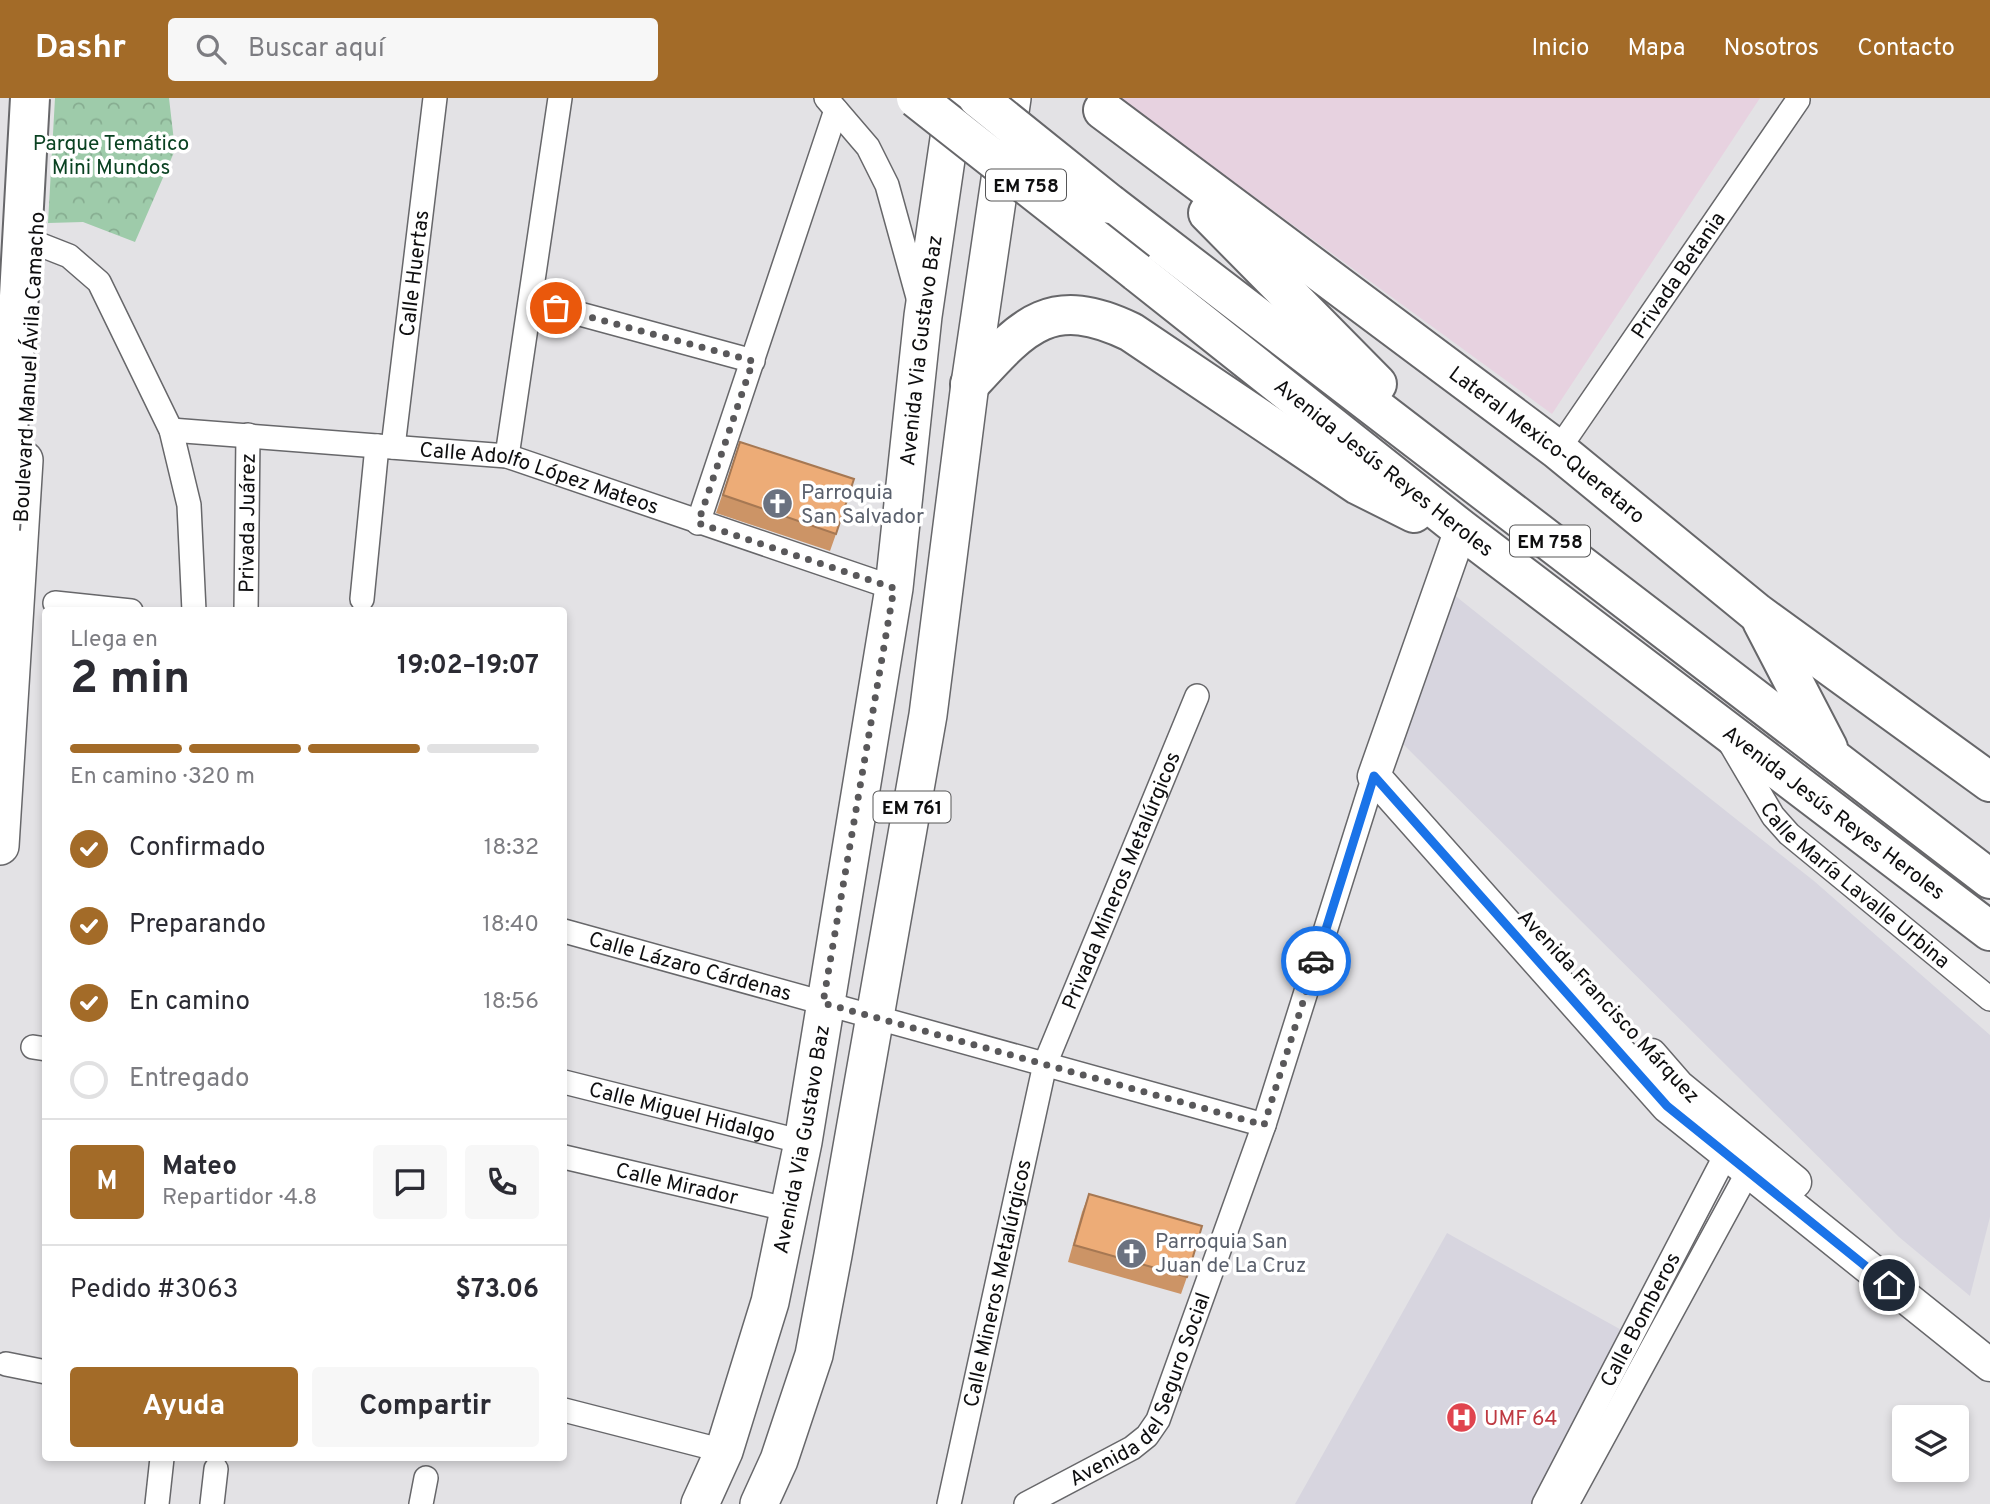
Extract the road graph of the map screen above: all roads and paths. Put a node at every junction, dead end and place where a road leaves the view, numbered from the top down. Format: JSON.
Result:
{"nodes":[{"id":1,"x":30,"y":98,"type":"edge"},
{"id":2,"x":43,"y":98,"type":"edge"},
{"id":3,"x":435,"y":98,"type":"edge"},
{"id":4,"x":560,"y":98,"type":"edge"},
{"id":5,"x":916,"y":98,"type":"edge"},
{"id":6,"x":955,"y":98,"type":"edge"},
{"id":7,"x":978,"y":98,"type":"edge"},
{"id":8,"x":1012,"y":98,"type":"edge"},
{"id":9,"x":1798,"y":100,"type":"dead end"},
{"id":10,"x":831,"y":104,"type":"edge"},
{"id":11,"x":1097,"y":104,"type":"edge"},
{"id":12,"x":41,"y":246,"type":"dead end"},
{"id":13,"x":532,"y":301,"type":"junction"},
{"id":14,"x":0,"y":304,"type":"edge"},
{"id":15,"x":923,"y":316,"type":"junction"},
{"id":16,"x":31,"y":358,"type":"junction"},
{"id":17,"x":753,"y":361,"type":"junction"},
{"id":18,"x":970,"y":384,"type":"junction"},
{"id":19,"x":171,"y":430,"type":"junction"},
{"id":20,"x":248,"y":435,"type":"junction"},
{"id":21,"x":385,"y":446,"type":"junction"},
{"id":22,"x":1558,"y":450,"type":"junction"},
{"id":23,"x":507,"y":456,"type":"junction"},
{"id":24,"x":1481,"y":488,"type":"junction"},
{"id":25,"x":698,"y":523,"type":"junction"},
{"id":26,"x":0,"y":529,"type":"edge"},
{"id":27,"x":1461,"y":529,"type":"junction"},
{"id":28,"x":894,"y":588,"type":"junction"},
{"id":29,"x":362,"y":599,"type":"dead end"},
{"id":30,"x":55,"y":603,"type":"dead end"},
{"id":31,"x":93,"y":607,"type":"edge"},
{"id":32,"x":194,"y":607,"type":"edge"},
{"id":33,"x":246,"y":607,"type":"edge"},
{"id":34,"x":1757,"y":612,"type":"junction"},
{"id":35,"x":1197,"y":696,"type":"dead end"},
{"id":36,"x":1718,"y":722,"type":"junction"},
{"id":37,"x":1834,"y":759,"type":"junction"},
{"id":38,"x":1378,"y":765,"type":"junction"},
{"id":39,"x":1990,"y":782,"type":"edge"},
{"id":40,"x":0,"y":846,"type":"edge"},
{"id":41,"x":1990,"y":879,"type":"edge"},
{"id":42,"x":1990,"y":931,"type":"edge"},
{"id":43,"x":567,"y":932,"type":"edge"},
{"id":44,"x":1990,"y":999,"type":"edge"},
{"id":45,"x":823,"y":1003,"type":"junction"},
{"id":46,"x":875,"y":1017,"type":"junction"},
{"id":47,"x":1045,"y":1064,"type":"junction"},
{"id":48,"x":567,"y":1083,"type":"edge"},
{"id":49,"x":1264,"y":1125,"type":"junction"},
{"id":50,"x":803,"y":1142,"type":"junction"},
{"id":51,"x":1742,"y":1154,"type":"junction"},
{"id":52,"x":567,"y":1158,"type":"edge"},
{"id":53,"x":790,"y":1210,"type":"junction"},
{"id":54,"x":1990,"y":1339,"type":"edge"},
{"id":55,"x":6,"y":1364,"type":"dead end"},
{"id":56,"x":1990,"y":1365,"type":"edge"},
{"id":57,"x":42,"y":1371,"type":"edge"},
{"id":58,"x":567,"y":1411,"type":"edge"},
{"id":59,"x":724,"y":1451,"type":"junction"},
{"id":60,"x":162,"y":1461,"type":"edge"},
{"id":61,"x":216,"y":1469,"type":"dead end"},
{"id":62,"x":426,"y":1478,"type":"dead end"},
{"id":63,"x":158,"y":1504,"type":"edge"},
{"id":64,"x":212,"y":1504,"type":"edge"},
{"id":65,"x":421,"y":1504,"type":"edge"},
{"id":66,"x":700,"y":1504,"type":"edge"},
{"id":67,"x":760,"y":1504,"type":"edge"},
{"id":68,"x":949,"y":1504,"type":"edge"},
{"id":69,"x":1026,"y":1504,"type":"edge"},
{"id":70,"x":1544,"y":1504,"type":"edge"},
{"id":71,"x":1567,"y":1504,"type":"edge"}],
"edges":[{"from":1,"to":26,"type":"highway","bridge":true},
{"from":2,"to":16,"type":"main road","name":"Boulevard Manuel Ávila Camacho"},
{"from":3,"to":21,"type":"street","name":"Calle Huertas"},
{"from":4,"to":13,"type":"street"},
{"from":5,"to":27,"type":"highway","name":"Avenida Jesús Reyes Heroles","number":"EM 758","bridge":true},
{"from":6,"to":15,"type":"main road","name":"Avenida Via Gustavo Baz","number":"EM 761"},
{"from":7,"to":24,"type":"highway","name":"Avenida Jesús Reyes Heroles","number":"EM 758","bridge":true},
{"from":8,"to":18,"type":"main road","number":"EM 761"},
{"from":9,"to":22,"type":"street","name":"Privada Betania"},
{"from":10,"to":15,"type":"street"},
{"from":10,"to":17,"type":"street"},
{"from":11,"to":22,"type":"highway","name":"Lateral Mexico-Queretaro"},
{"from":11,"to":24,"type":"highway"},
{"from":12,"to":19,"type":"street"},
{"from":13,"to":17,"type":"street"},
{"from":13,"to":23,"type":"street"},
{"from":14,"to":16,"type":"highway"},
{"from":15,"to":28,"type":"main road","name":"Avenida Via Gustavo Baz","number":"EM 761"},
{"from":16,"to":40,"type":"main road","name":"Boulevard Manuel Ávila Camacho"},
{"from":17,"to":25,"type":"street"},
{"from":18,"to":27,"type":"highway"},
{"from":18,"to":46,"type":"main road","number":"EM 761"},
{"from":19,"to":20,"type":"street","name":"Calle Adolfo López Mateos"},
{"from":19,"to":32,"type":"street"},
{"from":20,"to":21,"type":"street","name":"Calle Adolfo López Mateos"},
{"from":20,"to":33,"type":"street","name":"Privada Juárez"},
{"from":21,"to":23,"type":"street","name":"Calle Adolfo López Mateos"},
{"from":21,"to":29,"type":"street","name":"Calle Huertas"},
{"from":22,"to":34,"type":"highway","name":"Lateral Mexico-Queretaro"},
{"from":23,"to":25,"type":"street","name":"Calle Adolfo López Mateos"},
{"from":24,"to":37,"type":"highway","name":"Avenida Jesús Reyes Heroles","number":"EM 758"},
{"from":25,"to":28,"type":"street","name":"Calle Adolfo López Mateos"},
{"from":27,"to":36,"type":"highway","name":"Avenida Jesús Reyes Heroles","number":"EM 758"},
{"from":27,"to":38,"type":"street","name":"Avenida del Seguro Social"},
{"from":28,"to":45,"type":"main road","name":"Avenida Via Gustavo Baz","number":"EM 761"},
{"from":30,"to":31,"type":"street"},
{"from":34,"to":37,"type":"highway"},
{"from":34,"to":39,"type":"highway","name":"Lateral Mexico-Queretaro"},
{"from":35,"to":47,"type":"street","name":"Privada Mineros Metalúrgicos"},
{"from":36,"to":42,"type":"highway","name":"Avenida Jesús Reyes Heroles","number":"EM 758"},
{"from":36,"to":44,"type":"street","name":"Calle María Lavalle Urbina"},
{"from":37,"to":41,"type":"highway","name":"Avenida Jesús Reyes Heroles","number":"EM 758"},
{"from":38,"to":49,"type":"street","name":"Avenida del Seguro Social"},
{"from":38,"to":51,"type":"street","name":"Avenida Francisco Márquez"},
{"from":43,"to":45,"type":"street","name":"Calle Lázaro Cárdenas"},
{"from":45,"to":46,"type":"street","name":"Calle Lázaro Cárdenas"},
{"from":45,"to":50,"type":"main road","name":"Avenida Via Gustavo Baz","number":"EM 761"},
{"from":46,"to":47,"type":"street","name":"Calle Lázaro Cárdenas"},
{"from":46,"to":67,"type":"main road","number":"EM 761"},
{"from":47,"to":49,"type":"street","name":"Calle Lázaro Cárdenas"},
{"from":47,"to":68,"type":"street","name":"Calle Mineros Metalúrgicos"},
{"from":48,"to":50,"type":"street","name":"Calle Miguel Hidalgo"},
{"from":49,"to":69,"type":"street","name":"Avenida del Seguro Social"},
{"from":50,"to":53,"type":"main road","name":"Avenida Via Gustavo Baz","number":"EM 761"},
{"from":51,"to":54,"type":"street","name":"Avenida Francisco Márquez"},
{"from":51,"to":56,"type":"street","name":"Avenida Francisco Márquez"},
{"from":51,"to":70,"type":"street","name":"Calle Bomberos"},
{"from":51,"to":71,"type":"street","name":"Calle Bomberos"},
{"from":52,"to":53,"type":"street","name":"Calle Mirador"},
{"from":53,"to":59,"type":"main road","name":"Avenida Via Gustavo Baz","number":"EM 761"},
{"from":55,"to":57,"type":"street"},
{"from":58,"to":59,"type":"street"},
{"from":59,"to":66,"type":"main road","name":"Avenida Via Gustavo Baz","number":"EM 761"},
{"from":60,"to":63,"type":"street"},
{"from":61,"to":64,"type":"street"},
{"from":62,"to":65,"type":"street"}]}
